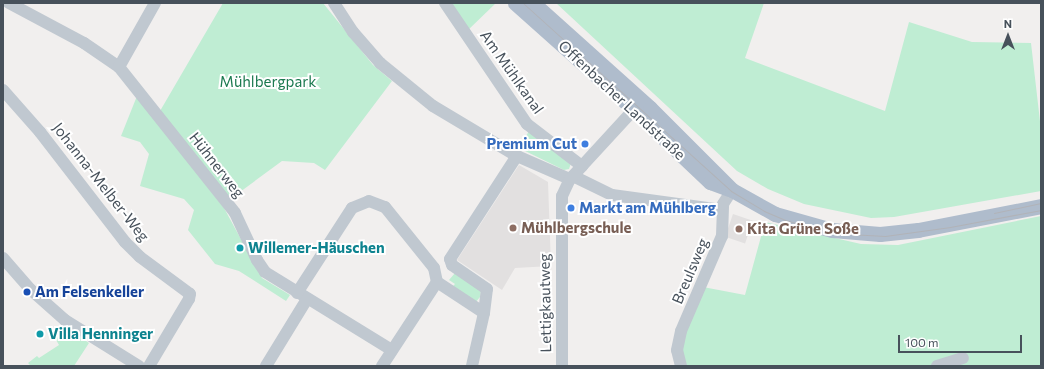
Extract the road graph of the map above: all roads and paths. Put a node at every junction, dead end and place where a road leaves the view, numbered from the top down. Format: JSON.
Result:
{"nodes":[{"id":1,"x":9,"y":3,"type":"edge"},
{"id":2,"x":155,"y":3,"type":"edge"},
{"id":3,"x":334,"y":3,"type":"edge"},
{"id":4,"x":445,"y":3,"type":"edge"},
{"id":5,"x":515,"y":3,"type":"edge"},
{"id":6,"x":533,"y":3,"type":"edge"},
{"id":7,"x":119,"y":67,"type":"junction"},
{"id":8,"x":3,"y":90,"type":"edge"},
{"id":9,"x":638,"y":105,"type":"junction"},
{"id":10,"x":517,"y":156,"type":"junction"},
{"id":11,"x":582,"y":166,"type":"junction"},
{"id":12,"x":571,"y":178,"type":"junction"},
{"id":13,"x":732,"y":190,"type":"junction"},
{"id":14,"x":1041,"y":206,"type":"edge"},
{"id":15,"x":722,"y":210,"type":"junction"},
{"id":16,"x":3,"y":258,"type":"edge"},
{"id":17,"x":436,"y":282,"type":"junction"},
{"id":18,"x":302,"y":296,"type":"junction"},
{"id":19,"x":484,"y":313,"type":"junction"},
{"id":20,"x":392,"y":350,"type":"junction"},
{"id":21,"x":963,"y":358,"type":"dead end"},
{"id":22,"x":140,"y":366,"type":"edge"},
{"id":23,"x":149,"y":366,"type":"edge"},
{"id":24,"x":266,"y":366,"type":"edge"},
{"id":25,"x":382,"y":366,"type":"edge"},
{"id":26,"x":472,"y":366,"type":"edge"},
{"id":27,"x":562,"y":366,"type":"edge"},
{"id":28,"x":680,"y":366,"type":"edge"},
{"id":29,"x":937,"y":366,"type":"edge"}],
"edges":[{"from":1,"to":7,"type":"street","name":"Hühnerweg"},
{"from":2,"to":7,"type":"street"},
{"from":3,"to":10,"type":"street"},
{"from":4,"to":11,"type":"street","name":"Am Mühlkanal"},
{"from":5,"to":9,"type":"main road","name":"Offenbacher Landstraße"},
{"from":6,"to":9,"type":"main road","name":"Offenbacher Landstraße"},
{"from":7,"to":18,"type":"street","name":"Hühnerweg"},
{"from":8,"to":23,"type":"street","name":"Johanna-Melber-Weg"},
{"from":9,"to":11,"type":"street","name":"Lettigkautweg"},
{"from":9,"to":13,"type":"main road","name":"Offenbacher Landstraße"},
{"from":10,"to":12,"type":"street"},
{"from":10,"to":19,"type":"street"},
{"from":11,"to":12,"type":"street","name":"Lettigkautweg"},
{"from":12,"to":15,"type":"street"},
{"from":12,"to":27,"type":"street","name":"Lettigkautweg"},
{"from":13,"to":14,"type":"main road","name":"Offenbacher Landstraße"},
{"from":13,"to":15,"type":"street","name":"Breulsweg"},
{"from":15,"to":28,"type":"street","name":"Breulsweg"},
{"from":16,"to":22,"type":"street"},
{"from":17,"to":18,"type":"street"},
{"from":17,"to":19,"type":"street"},
{"from":17,"to":20,"type":"street"},
{"from":18,"to":20,"type":"street","name":"Hühnerweg"},
{"from":18,"to":24,"type":"street"},
{"from":19,"to":26,"type":"street"},
{"from":20,"to":25,"type":"street"},
{"from":21,"to":29,"type":"street"}]}
